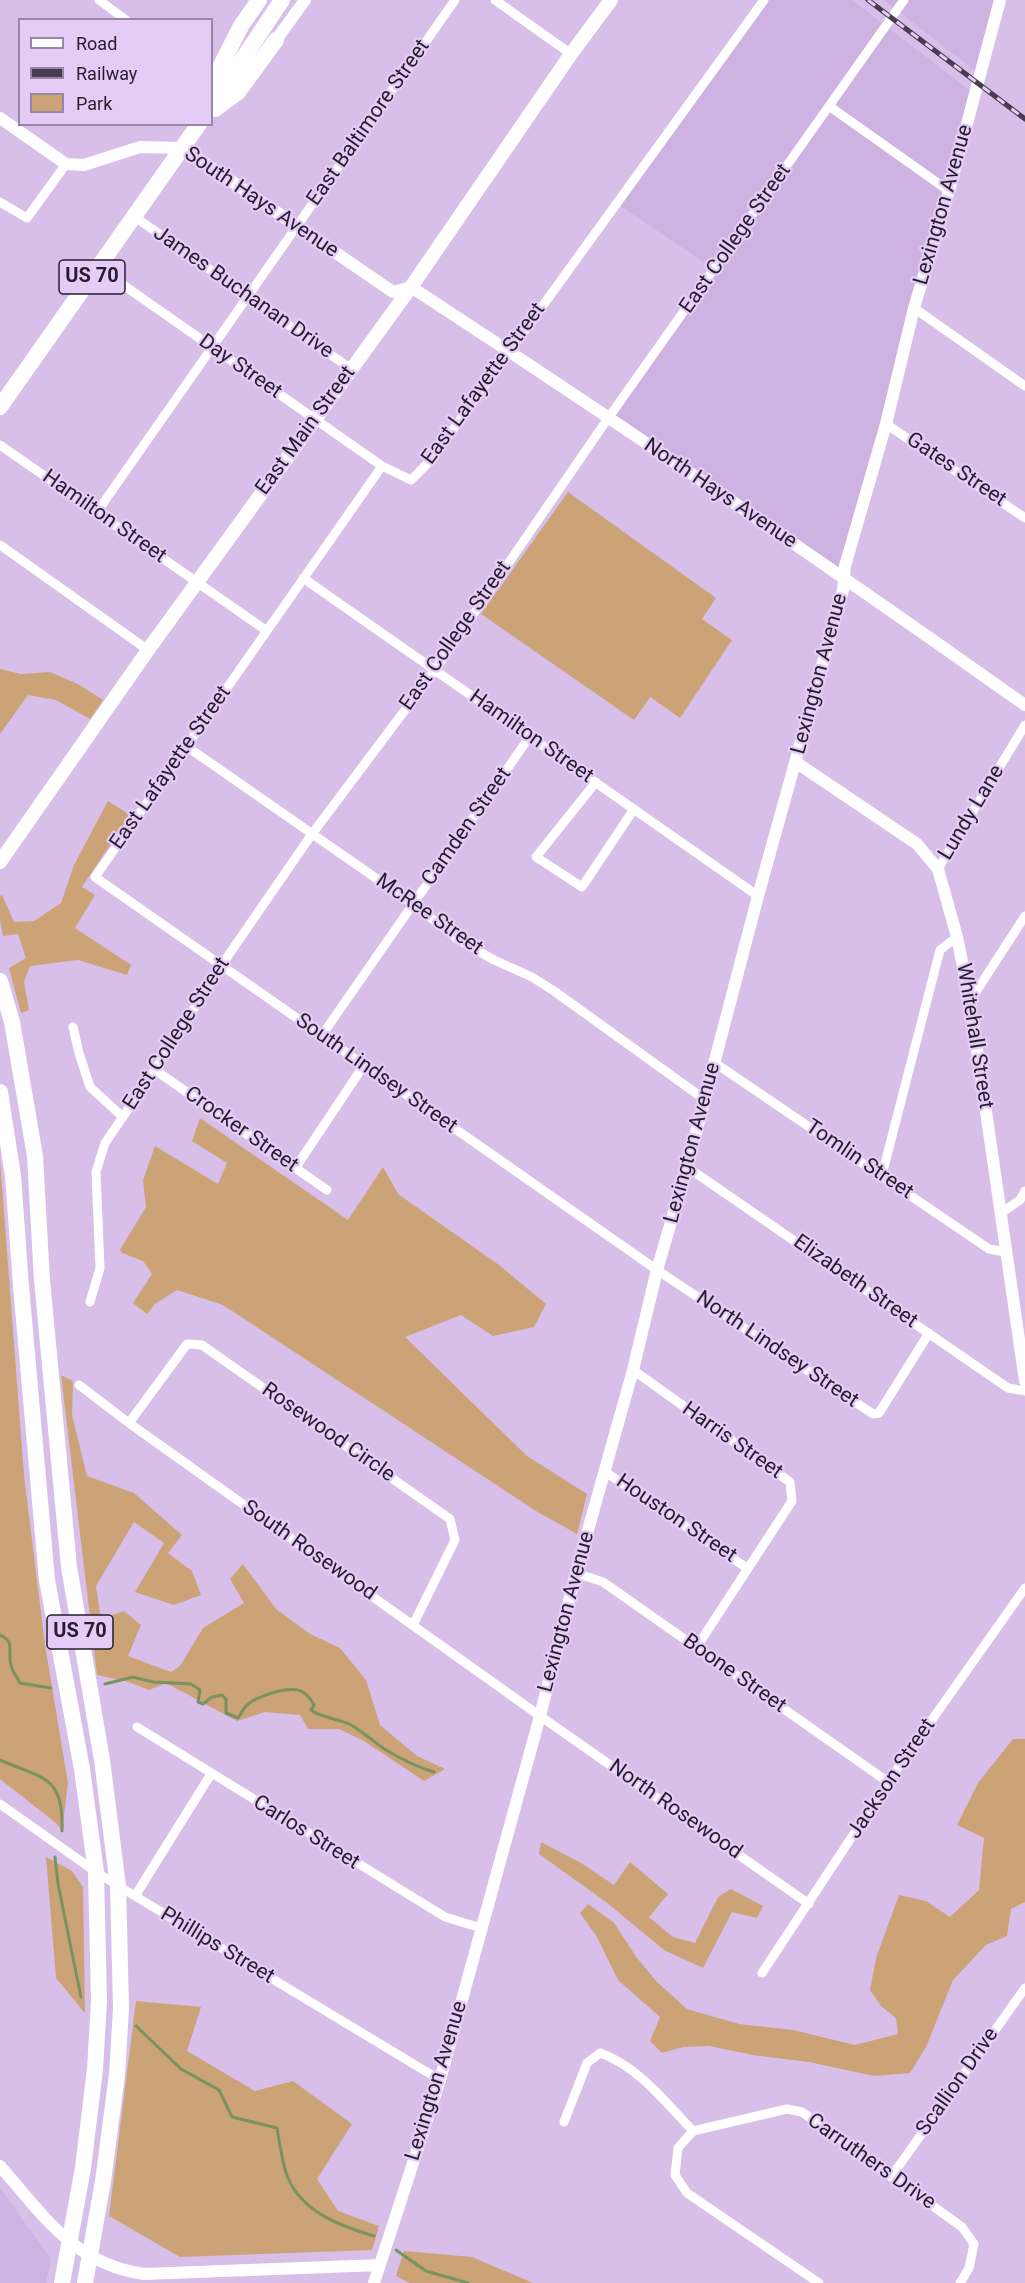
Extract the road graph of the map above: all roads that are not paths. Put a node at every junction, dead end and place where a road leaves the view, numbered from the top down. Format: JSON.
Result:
{"nodes":[{"id":1,"x":99,"y":0,"type":"edge"},
{"id":2,"x":259,"y":0,"type":"edge"},
{"id":3,"x":282,"y":0,"type":"edge"},
{"id":4,"x":305,"y":0,"type":"edge"},
{"id":5,"x":455,"y":0,"type":"edge"},
{"id":6,"x":495,"y":0,"type":"edge"},
{"id":7,"x":611,"y":0,"type":"edge"},
{"id":8,"x":764,"y":0,"type":"edge"},
{"id":9,"x":904,"y":0,"type":"edge"},
{"id":10,"x":1000,"y":0,"type":"edge"},
{"id":11,"x":123,"y":18,"type":"edge"},
{"id":12,"x":276,"y":40,"type":"joint"},
{"id":13,"x":571,"y":54,"type":"junction"},
{"id":14,"x":213,"y":81,"type":"edge"},
{"id":15,"x":213,"y":104,"type":"edge"},
{"id":16,"x":829,"y":106,"type":"junction"},
{"id":17,"x":213,"y":110,"type":"edge"},
{"id":18,"x":0,"y":118,"type":"edge"},
{"id":19,"x":198,"y":126,"type":"edge"},
{"id":20,"x":183,"y":148,"type":"junction"},
{"id":21,"x":66,"y":164,"type":"junction"},
{"id":22,"x":949,"y":191,"type":"junction"},
{"id":23,"x":0,"y":202,"type":"edge"},
{"id":24,"x":135,"y":218,"type":"junction"},
{"id":25,"x":297,"y":226,"type":"junction"},
{"id":26,"x":99,"y":268,"type":"junction"},
{"id":27,"x":411,"y":288,"type":"junction"},
{"id":28,"x":248,"y":296,"type":"junction"},
{"id":29,"x":914,"y":308,"type":"junction"},
{"id":30,"x":212,"y":347,"type":"junction"},
{"id":31,"x":508,"y":352,"type":"junction"},
{"id":32,"x":351,"y":369,"type":"junction"},
{"id":33,"x":1025,"y":386,"type":"edge"},
{"id":34,"x":0,"y":407,"type":"edge"},
{"id":35,"x":314,"y":418,"type":"junction"},
{"id":36,"x":608,"y":419,"type":"junction"},
{"id":37,"x":886,"y":424,"type":"junction"},
{"id":38,"x":0,"y":445,"type":"edge"},
{"id":39,"x":382,"y":466,"type":"junction"},
{"id":40,"x":97,"y":512,"type":"junction"},
{"id":41,"x":1025,"y":518,"type":"edge"},
{"id":42,"x":0,"y":545,"type":"edge"},
{"id":43,"x":844,"y":576,"type":"junction"},
{"id":44,"x":303,"y":578,"type":"junction"},
{"id":45,"x":198,"y":583,"type":"junction"},
{"id":46,"x":267,"y":631,"type":"junction"},
{"id":47,"x":148,"y":651,"type":"junction"},
{"id":48,"x":435,"y":670,"type":"junction"},
{"id":49,"x":1025,"y":705,"type":"edge"},
{"id":50,"x":1025,"y":725,"type":"edge"},
{"id":51,"x":530,"y":736,"type":"junction"},
{"id":52,"x":186,"y":746,"type":"junction"},
{"id":53,"x":797,"y":763,"type":"junction"},
{"id":54,"x":596,"y":783,"type":"junction"},
{"id":55,"x":634,"y":809,"type":"junction"},
{"id":56,"x":312,"y":834,"type":"junction"},
{"id":57,"x":0,"y":862,"type":"edge"},
{"id":58,"x":938,"y":869,"type":"junction"},
{"id":59,"x":95,"y":878,"type":"joint"},
{"id":60,"x":758,"y":896,"type":"junction"},
{"id":61,"x":413,"y":904,"type":"junction"},
{"id":62,"x":1025,"y":916,"type":"edge"},
{"id":63,"x":957,"y":937,"type":"junction"},
{"id":64,"x":221,"y":966,"type":"junction"},
{"id":65,"x":0,"y":981,"type":"edge"},
{"id":66,"x":970,"y":1001,"type":"junction"},
{"id":67,"x":74,"y":1027,"type":"dead end"},
{"id":68,"x":322,"y":1035,"type":"junction"},
{"id":69,"x":715,"y":1063,"type":"junction"},
{"id":70,"x":364,"y":1065,"type":"junction"},
{"id":71,"x":155,"y":1070,"type":"junction"},
{"id":72,"x":0,"y":1092,"type":"edge"},
{"id":73,"x":704,"y":1099,"type":"junction"},
{"id":74,"x":123,"y":1117,"type":"junction"},
{"id":75,"x":296,"y":1167,"type":"junction"},
{"id":76,"x":687,"y":1167,"type":"junction"},
{"id":77,"x":882,"y":1174,"type":"junction"},
{"id":78,"x":327,"y":1190,"type":"dead end"},
{"id":79,"x":1025,"y":1191,"type":"edge"},
{"id":80,"x":1002,"y":1213,"type":"junction"},
{"id":81,"x":1005,"y":1252,"type":"junction"},
{"id":82,"x":657,"y":1270,"type":"junction"},
{"id":83,"x":90,"y":1302,"type":"dead end"},
{"id":84,"x":929,"y":1333,"type":"junction"},
{"id":85,"x":1024,"y":1360,"type":"edge"},
{"id":86,"x":633,"y":1370,"type":"junction"},
{"id":87,"x":1025,"y":1381,"type":"edge"},
{"id":88,"x":79,"y":1385,"type":"dead end"},
{"id":89,"x":1025,"y":1391,"type":"edge"},
{"id":90,"x":129,"y":1423,"type":"junction"},
{"id":91,"x":604,"y":1471,"type":"junction"},
{"id":92,"x":747,"y":1568,"type":"junction"},
{"id":93,"x":576,"y":1573,"type":"junction"},
{"id":94,"x":1025,"y":1588,"type":"edge"},
{"id":95,"x":413,"y":1625,"type":"junction"},
{"id":96,"x":696,"y":1648,"type":"junction"},
{"id":97,"x":540,"y":1716,"type":"junction"},
{"id":98,"x":137,"y":1727,"type":"dead end"},
{"id":99,"x":211,"y":1774,"type":"junction"},
{"id":100,"x":888,"y":1782,"type":"junction"},
{"id":101,"x":0,"y":1804,"type":"edge"},
{"id":102,"x":96,"y":1872,"type":"junction"},
{"id":103,"x":118,"y":1886,"type":"junction"},
{"id":104,"x":135,"y":1896,"type":"junction"},
{"id":105,"x":809,"y":1904,"type":"junction"},
{"id":106,"x":481,"y":1928,"type":"junction"},
{"id":107,"x":762,"y":1973,"type":"dead end"},
{"id":108,"x":1025,"y":1988,"type":"edge"},
{"id":109,"x":440,"y":2079,"type":"junction"},
{"id":110,"x":564,"y":2122,"type":"dead end"},
{"id":111,"x":693,"y":2131,"type":"junction"},
{"id":112,"x":0,"y":2166,"type":"edge"},
{"id":113,"x":891,"y":2177,"type":"junction"},
{"id":114,"x":70,"y":2244,"type":"junction"},
{"id":115,"x":90,"y":2256,"type":"junction"},
{"id":116,"x":380,"y":2265,"type":"junction"},
{"id":117,"x":62,"y":2283,"type":"edge"},
{"id":118,"x":84,"y":2283,"type":"edge"},
{"id":119,"x":374,"y":2283,"type":"edge"},
{"id":120,"x":819,"y":2283,"type":"edge"},
{"id":121,"x":960,"y":2283,"type":"edge"}],
"edges":[{"from":1,"to":11,"type":"street"},
{"from":2,"to":14,"type":"highway"},
{"from":3,"to":15,"type":"highway"},
{"from":4,"to":12,"type":"street"},
{"from":5,"to":25,"type":"street","name":"East Baltimore Street"},
{"from":6,"to":13,"type":"street"},
{"from":7,"to":13,"type":"main road","name":"East Main Street"},
{"from":8,"to":31,"type":"street","name":"East Lafayette Street"},
{"from":9,"to":16,"type":"street","name":"East College Street"},
{"from":10,"to":22,"type":"street","name":"Lexington Avenue"},
{"from":12,"to":17,"type":"highway"},
{"from":13,"to":27,"type":"main road","name":"East Main Street"},
{"from":16,"to":22,"type":"street"},
{"from":16,"to":36,"type":"street","name":"East College Street"},
{"from":18,"to":21,"type":"street"},
{"from":19,"to":20,"type":"highway","number":"US 70"},
{"from":20,"to":21,"type":"street","name":"South Hays Avenue"},
{"from":20,"to":24,"type":"highway","number":"US 70"},
{"from":20,"to":25,"type":"street","name":"South Hays Avenue"},
{"from":21,"to":23,"type":"street"},
{"from":22,"to":29,"type":"street","name":"Lexington Avenue"},
{"from":24,"to":26,"type":"highway","number":"US 70"},
{"from":24,"to":28,"type":"street","name":"James Buchanan Drive"},
{"from":25,"to":27,"type":"street","name":"South Hays Avenue"},
{"from":25,"to":28,"type":"street","name":"East Baltimore Street"},
{"from":26,"to":30,"type":"street","name":"Day Street"},
{"from":26,"to":34,"type":"highway","number":"US 70"},
{"from":27,"to":31,"type":"street","name":"North Hays Avenue"},
{"from":27,"to":32,"type":"main road","name":"East Main Street"},
{"from":28,"to":30,"type":"street","name":"East Baltimore Street"},
{"from":28,"to":32,"type":"street","name":"James Buchanan Drive"},
{"from":29,"to":33,"type":"street"},
{"from":29,"to":37,"type":"street","name":"Lexington Avenue"},
{"from":30,"to":35,"type":"street","name":"Day Street"},
{"from":30,"to":40,"type":"street","name":"East Baltimore Street"},
{"from":31,"to":36,"type":"street","name":"North Hays Avenue"},
{"from":31,"to":39,"type":"street","name":"East Lafayette Street"},
{"from":32,"to":35,"type":"main road","name":"East Main Street"},
{"from":35,"to":39,"type":"street","name":"Day Street"},
{"from":35,"to":45,"type":"main road","name":"East Main Street"},
{"from":36,"to":43,"type":"street","name":"North Hays Avenue"},
{"from":36,"to":48,"type":"street","name":"East College Street"},
{"from":37,"to":41,"type":"street","name":"Gates Street"},
{"from":37,"to":43,"type":"street","name":"Lexington Avenue"},
{"from":38,"to":40,"type":"street","name":"Hamilton Street"},
{"from":39,"to":44,"type":"street","name":"East Lafayette Street"},
{"from":40,"to":45,"type":"street","name":"Hamilton Street"},
{"from":42,"to":47,"type":"street"},
{"from":43,"to":49,"type":"street","name":"North Hays Avenue"},
{"from":43,"to":53,"type":"street","name":"Lexington Avenue"},
{"from":44,"to":46,"type":"street","name":"East Lafayette Street"},
{"from":44,"to":48,"type":"street","name":"Hamilton Street"},
{"from":45,"to":46,"type":"street","name":"Hamilton Street"},
{"from":45,"to":47,"type":"main road","name":"East Main Street"},
{"from":46,"to":52,"type":"street","name":"East Lafayette Street"},
{"from":47,"to":57,"type":"main road","name":"East Main Street"},
{"from":48,"to":51,"type":"street","name":"Hamilton Street"},
{"from":48,"to":56,"type":"street","name":"East College Street"},
{"from":50,"to":58,"type":"street","name":"Lundy Lane"},
{"from":51,"to":54,"type":"street","name":"Hamilton Street"},
{"from":51,"to":61,"type":"street","name":"Camden Street"},
{"from":52,"to":56,"type":"street","name":"McRee Street"},
{"from":52,"to":59,"type":"street","name":"East Lafayette Street"},
{"from":53,"to":58,"type":"street","name":"Whitehall Street"},
{"from":53,"to":60,"type":"street","name":"Lexington Avenue"},
{"from":54,"to":55,"type":"street","name":"Hamilton Street"},
{"from":54,"to":55,"type":"street"},
{"from":55,"to":60,"type":"street","name":"Hamilton Street"},
{"from":56,"to":61,"type":"street","name":"McRee Street"},
{"from":56,"to":64,"type":"street","name":"East College Street"},
{"from":58,"to":63,"type":"street","name":"Whitehall Street"},
{"from":59,"to":64,"type":"street","name":"South Lindsey Street"},
{"from":60,"to":69,"type":"street","name":"Lexington Avenue"},
{"from":61,"to":68,"type":"street","name":"Camden Street"},
{"from":61,"to":73,"type":"street","name":"McRee Street"},
{"from":62,"to":66,"type":"street"},
{"from":63,"to":66,"type":"street","name":"Whitehall Street"},
{"from":63,"to":77,"type":"street"},
{"from":64,"to":68,"type":"street","name":"South Lindsey Street"},
{"from":64,"to":71,"type":"street","name":"East College Street"},
{"from":65,"to":103,"type":"highway","number":"US 70"},
{"from":66,"to":80,"type":"street","name":"Whitehall Street"},
{"from":67,"to":74,"type":"street"},
{"from":68,"to":70,"type":"street","name":"South Lindsey Street"},
{"from":69,"to":73,"type":"street","name":"Lexington Avenue"},
{"from":69,"to":77,"type":"street","name":"Tomlin Street"},
{"from":70,"to":75,"type":"street"},
{"from":70,"to":82,"type":"street","name":"South Lindsey Street"},
{"from":71,"to":74,"type":"street","name":"East College Street"},
{"from":71,"to":75,"type":"street","name":"Crocker Street"},
{"from":72,"to":102,"type":"highway","number":"US 70"},
{"from":73,"to":76,"type":"street","name":"Lexington Avenue"},
{"from":74,"to":83,"type":"street","name":"East College Street"},
{"from":75,"to":78,"type":"street","name":"Crocker Street"},
{"from":76,"to":82,"type":"street","name":"Lexington Avenue"},
{"from":76,"to":84,"type":"street","name":"Elizabeth Street"},
{"from":77,"to":81,"type":"street","name":"Tomlin Street"},
{"from":79,"to":80,"type":"street"},
{"from":80,"to":81,"type":"street","name":"Whitehall Street"},
{"from":81,"to":85,"type":"street","name":"Whitehall Street"},
{"from":82,"to":84,"type":"street","name":"North Lindsey Street"},
{"from":82,"to":86,"type":"street","name":"Lexington Avenue"},
{"from":84,"to":89,"type":"street","name":"Elizabeth Street"},
{"from":85,"to":87,"type":"street","name":"Whitehall Street"},
{"from":86,"to":91,"type":"street","name":"Lexington Avenue"},
{"from":86,"to":92,"type":"street","name":"Harris Street"},
{"from":88,"to":90,"type":"street","name":"South Rosewood"},
{"from":90,"to":95,"type":"street","name":"South Rosewood"},
{"from":90,"to":95,"type":"street","name":"Rosewood Circle"},
{"from":91,"to":92,"type":"street","name":"Houston Street"},
{"from":91,"to":93,"type":"street","name":"Lexington Avenue"},
{"from":92,"to":96,"type":"street","name":"Harris Street"},
{"from":93,"to":96,"type":"street","name":"Boone Street"},
{"from":93,"to":97,"type":"street","name":"Lexington Avenue"},
{"from":94,"to":100,"type":"street","name":"Jackson Street"},
{"from":95,"to":97,"type":"street","name":"South Rosewood"},
{"from":96,"to":100,"type":"street","name":"Boone Street"},
{"from":97,"to":105,"type":"street","name":"North Rosewood"},
{"from":97,"to":106,"type":"street","name":"Lexington Avenue"},
{"from":98,"to":99,"type":"street","name":"Carlos Street"},
{"from":99,"to":104,"type":"street"},
{"from":99,"to":106,"type":"street","name":"Carlos Street"},
{"from":100,"to":105,"type":"street","name":"Jackson Street"},
{"from":101,"to":102,"type":"street","name":"Phillips Street"},
{"from":102,"to":103,"type":"street","name":"Phillips Street"},
{"from":102,"to":114,"type":"highway","number":"US 70"},
{"from":103,"to":104,"type":"street","name":"Phillips Street"},
{"from":103,"to":115,"type":"highway","number":"US 70"},
{"from":104,"to":109,"type":"street","name":"Phillips Street"},
{"from":105,"to":107,"type":"street","name":"Jackson Street"},
{"from":106,"to":109,"type":"street","name":"Lexington Avenue"},
{"from":108,"to":113,"type":"street","name":"Scallion Drive"},
{"from":109,"to":116,"type":"street","name":"Lexington Avenue"},
{"from":110,"to":111,"type":"street"},
{"from":111,"to":113,"type":"street","name":"Carruthers Drive"},
{"from":111,"to":120,"type":"street"},
{"from":112,"to":114,"type":"street"},
{"from":113,"to":121,"type":"street","name":"Carruthers Drive"},
{"from":114,"to":115,"type":"street"},
{"from":114,"to":117,"type":"highway","number":"US 70"},
{"from":115,"to":116,"type":"street"},
{"from":115,"to":118,"type":"highway","number":"US 70"},
{"from":116,"to":119,"type":"street","name":"Lexington Avenue"}]}
